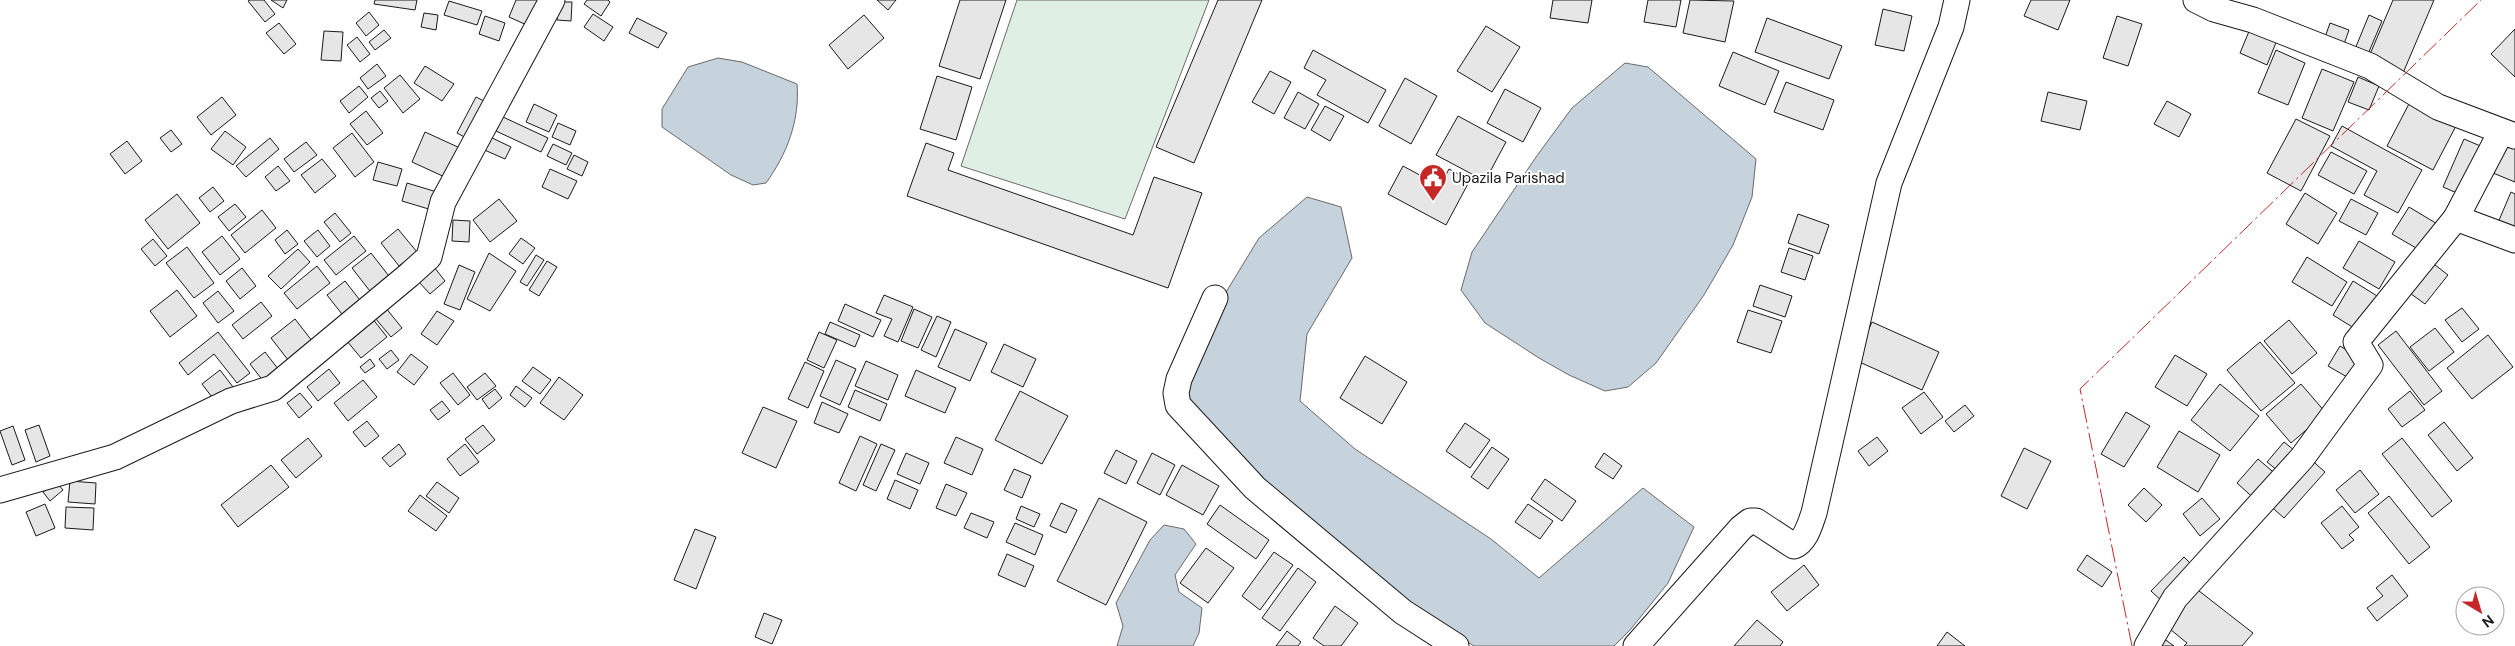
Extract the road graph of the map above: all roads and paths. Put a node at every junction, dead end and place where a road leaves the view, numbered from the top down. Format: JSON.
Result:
{"nodes":[{"id":1,"x":552,"y":0,"type":"edge"},
{"id":2,"x":1957,"y":0,"type":"edge"},
{"id":3,"x":2196,"y":0,"type":"edge"},
{"id":4,"x":2508,"y":134,"type":"edge"},
{"id":5,"x":2456,"y":218,"type":"junction"},
{"id":6,"x":2515,"y":240,"type":"edge"},
{"id":7,"x":1215,"y":298,"type":"dead end"},
{"id":8,"x":0,"y":490,"type":"edge"},
{"id":9,"x":1456,"y":646,"type":"edge"},
{"id":10,"x":1636,"y":646,"type":"edge"},
{"id":11,"x":2147,"y":646,"type":"edge"}],
"edges":[{"from":1,"to":8,"type":"street"},
{"from":2,"to":10,"type":"street"},
{"from":3,"to":4,"type":"street"},
{"from":4,"to":5,"type":"street"},
{"from":5,"to":6,"type":"street"},
{"from":5,"to":11,"type":"street"},
{"from":7,"to":9,"type":"street"}]}
